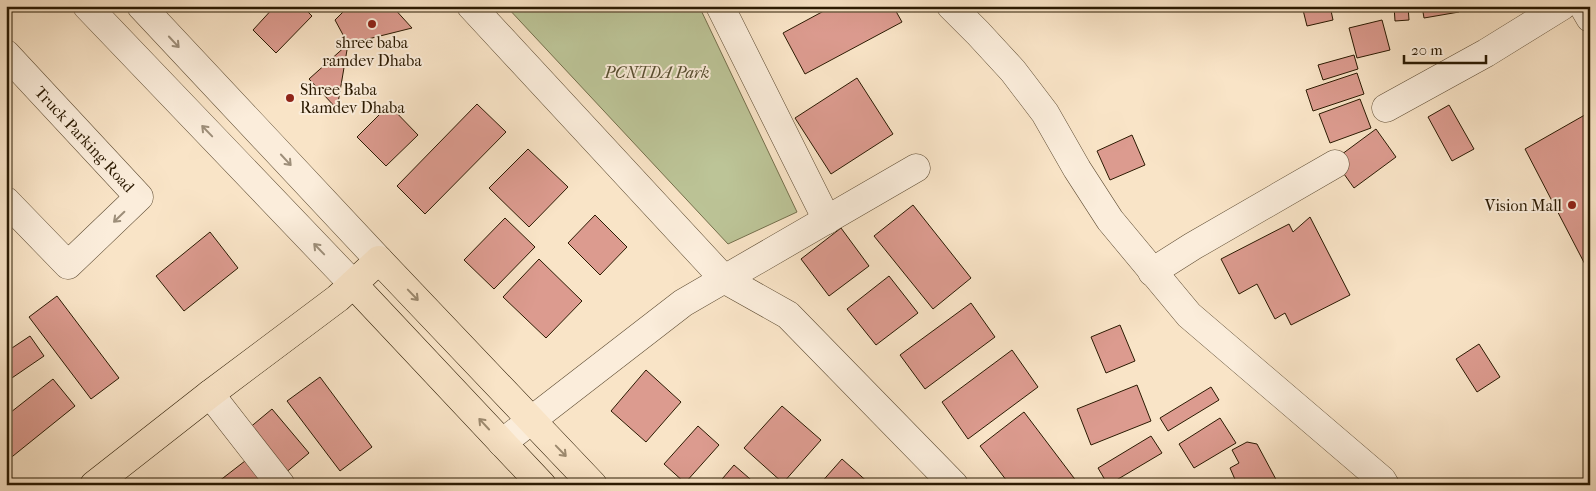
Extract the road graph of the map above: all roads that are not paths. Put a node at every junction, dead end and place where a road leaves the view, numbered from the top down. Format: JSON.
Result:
{"nodes":[{"id":1,"x":87,"y":6,"type":"edge"},
{"id":2,"x":141,"y":6,"type":"edge"},
{"id":3,"x":471,"y":6,"type":"edge"},
{"id":4,"x":720,"y":6,"type":"edge"},
{"id":5,"x":951,"y":6,"type":"edge"},
{"id":6,"x":1562,"y":6,"type":"edge"},
{"id":7,"x":1584,"y":6,"type":"edge"},
{"id":8,"x":1590,"y":18,"type":"edge"},
{"id":9,"x":6,"y":54,"type":"edge"},
{"id":10,"x":1386,"y":108,"type":"dead end"},
{"id":11,"x":1335,"y":164,"type":"dead end"},
{"id":12,"x":916,"y":168,"type":"dead end"},
{"id":13,"x":6,"y":201,"type":"edge"},
{"id":14,"x":827,"y":220,"type":"junction"},
{"id":15,"x":379,"y":260,"type":"junction"},
{"id":16,"x":1152,"y":272,"type":"junction"},
{"id":17,"x":724,"y":279,"type":"junction"},
{"id":18,"x":353,"y":284,"type":"junction"},
{"id":19,"x":210,"y":394,"type":"junction"},
{"id":20,"x":532,"y":420,"type":"junction"},
{"id":21,"x":502,"y":443,"type":"junction"},
{"id":22,"x":586,"y":483,"type":"edge"},
{"id":23,"x":94,"y":485,"type":"edge"},
{"id":24,"x":281,"y":485,"type":"edge"},
{"id":25,"x":542,"y":485,"type":"edge"},
{"id":26,"x":954,"y":485,"type":"edge"},
{"id":27,"x":1385,"y":485,"type":"edge"}],
"edges":[{"from":18,"to":1,"type":"street","one_way":true},
{"from":2,"to":15,"type":"street","one_way":true},
{"from":3,"to":17,"type":"street"},
{"from":4,"to":14,"type":"street"},
{"from":5,"to":16,"type":"street"},
{"from":6,"to":10,"type":"street"},
{"from":7,"to":8,"type":"street"},
{"from":9,"to":13,"type":"street","name":"Truck Parking Road","one_way":true},
{"from":11,"to":16,"type":"street"},
{"from":12,"to":14,"type":"street"},
{"from":14,"to":17,"type":"street"},
{"from":15,"to":18,"type":"main road"},
{"from":15,"to":20,"type":"main road","one_way":true},
{"from":16,"to":27,"type":"street"},
{"from":17,"to":20,"type":"street"},
{"from":17,"to":26,"type":"street"},
{"from":18,"to":19,"type":"main road"},
{"from":21,"to":18,"type":"main road","one_way":true},
{"from":19,"to":23,"type":"main road"},
{"from":19,"to":24,"type":"street"},
{"from":20,"to":21,"type":"street"},
{"from":20,"to":22,"type":"main road","one_way":true},
{"from":21,"to":25,"type":"main road"}]}
